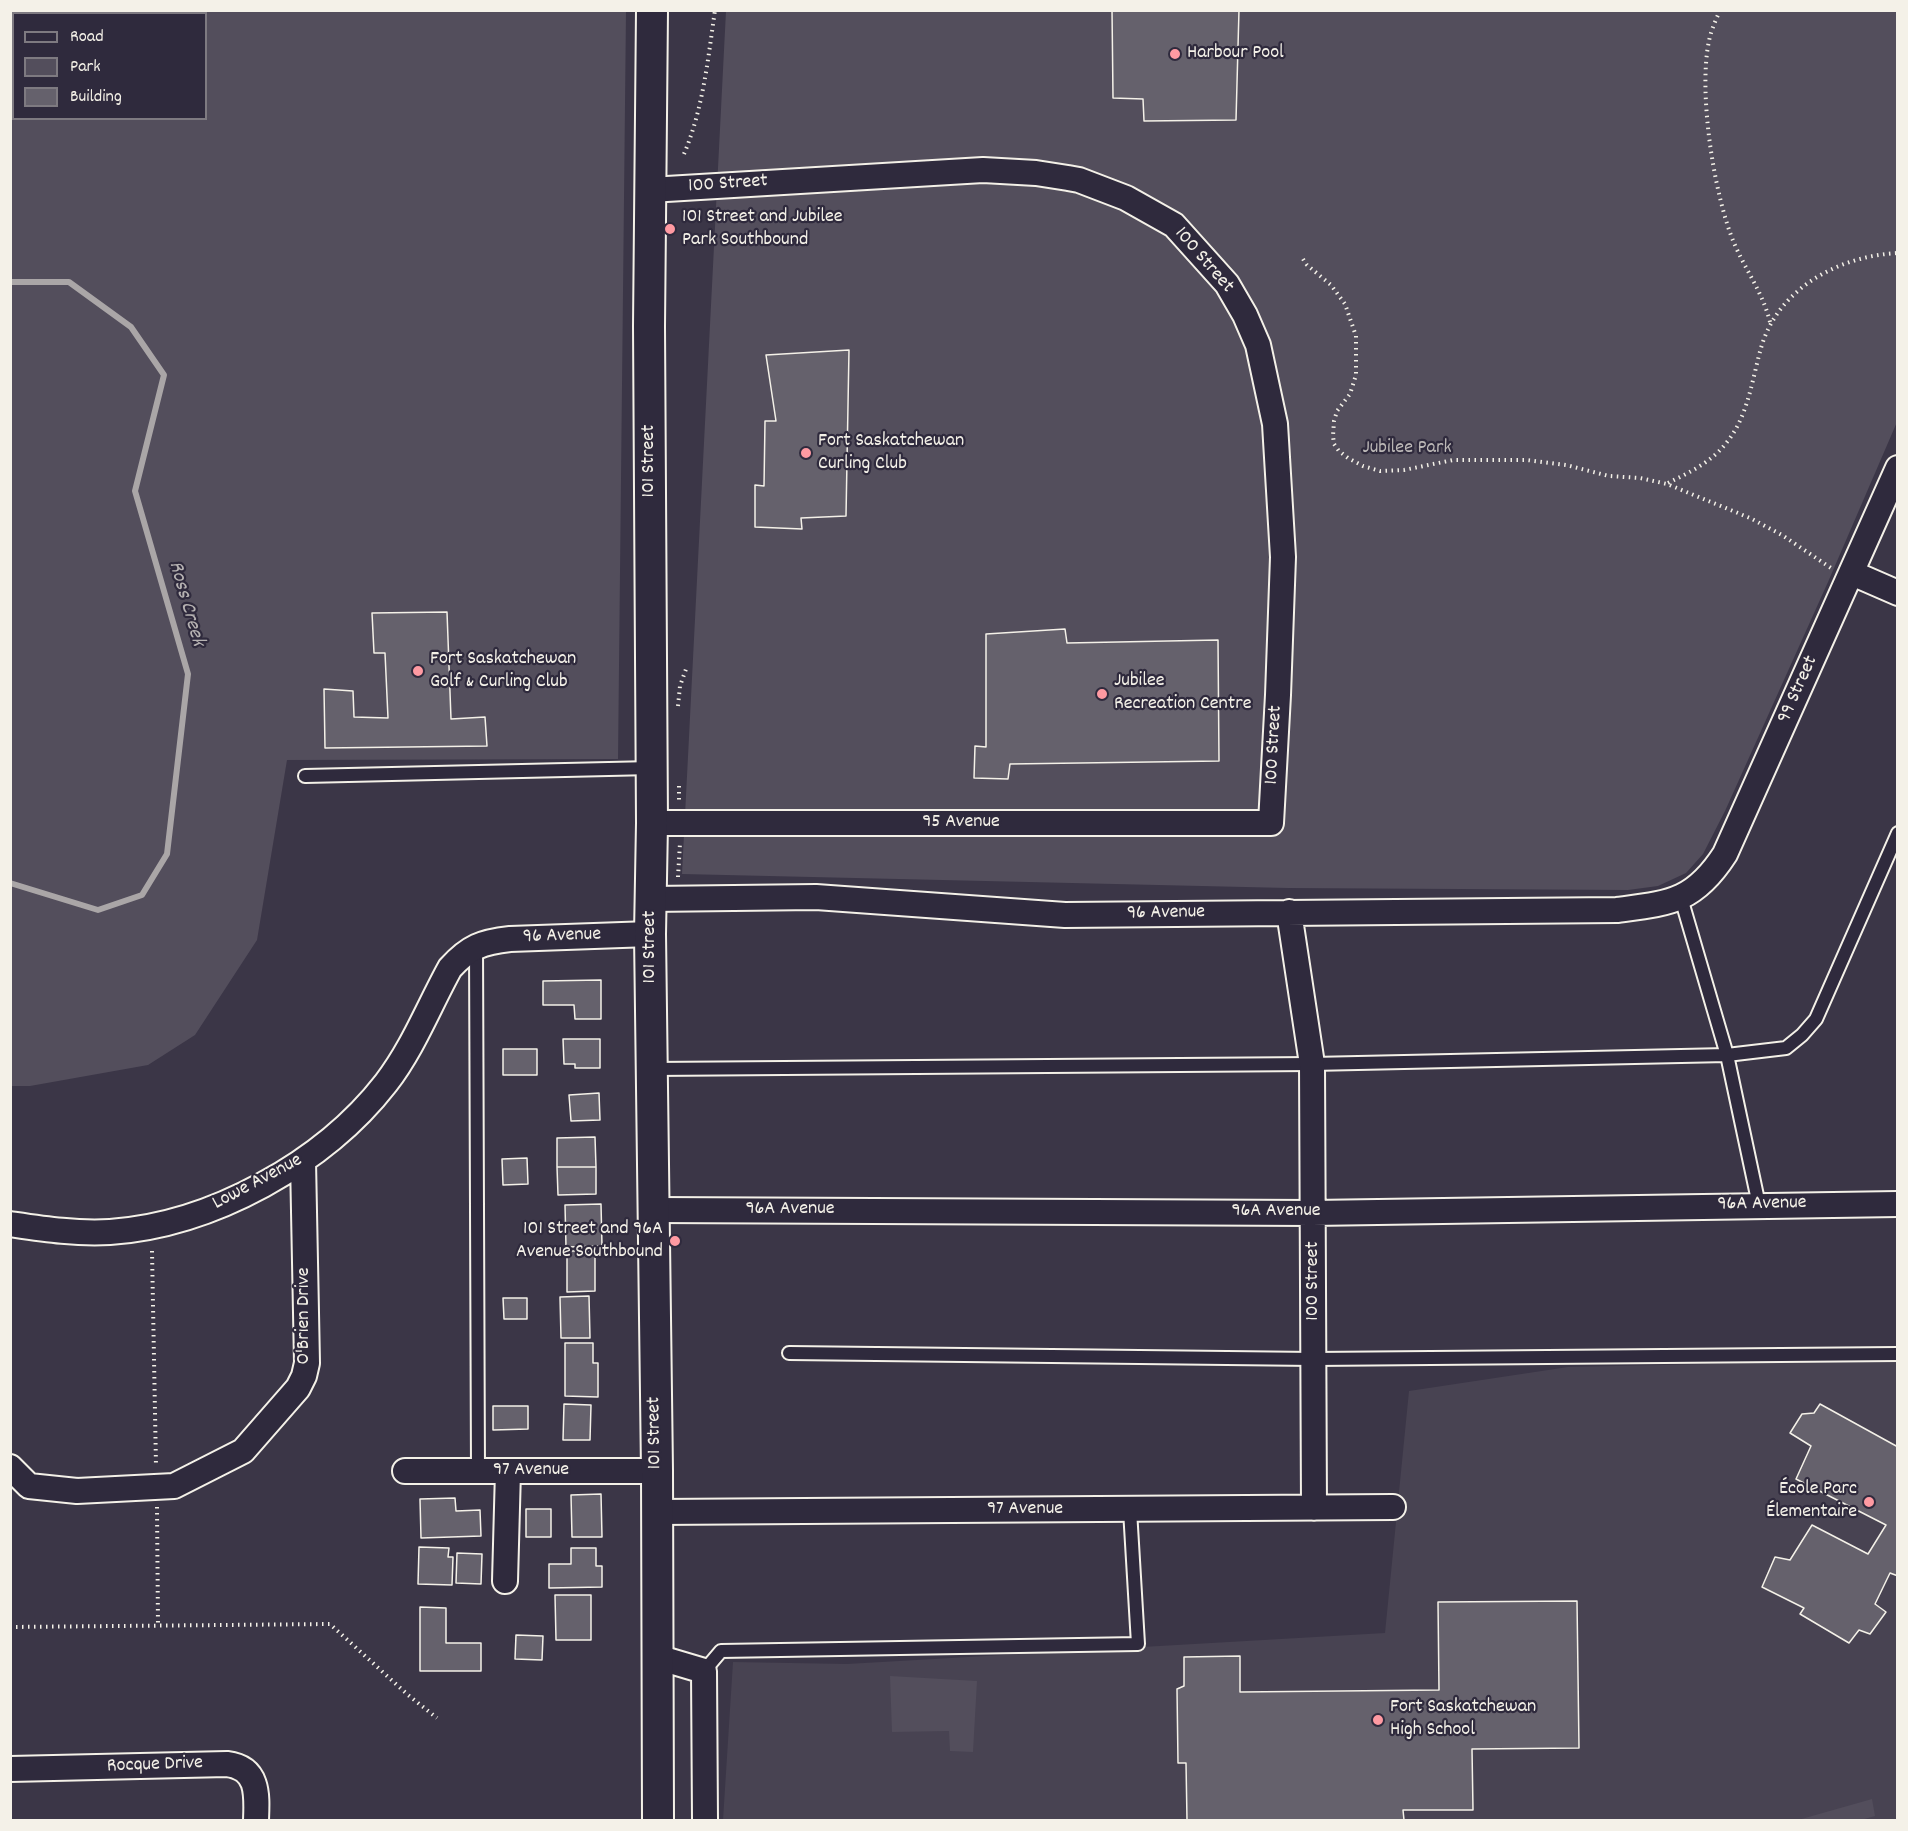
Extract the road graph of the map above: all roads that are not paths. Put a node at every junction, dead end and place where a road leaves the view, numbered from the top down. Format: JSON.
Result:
{"nodes":[{"id":1,"x":652,"y":10,"type":"edge"},
{"id":2,"x":663,"y":10,"type":"edge"},
{"id":3,"x":653,"y":74,"type":"junction"},
{"id":4,"x":650,"y":190,"type":"junction"},
{"id":5,"x":1898,"y":468,"type":"edge"},
{"id":6,"x":1850,"y":576,"type":"junction"},
{"id":7,"x":1898,"y":592,"type":"edge"},
{"id":8,"x":652,"y":768,"type":"junction"},
{"id":9,"x":305,"y":776,"type":"dead end"},
{"id":10,"x":652,"y":823,"type":"junction"},
{"id":11,"x":1271,"y":823,"type":"joint"},
{"id":12,"x":1898,"y":833,"type":"edge"},
{"id":13,"x":1681,"y":898,"type":"junction"},
{"id":14,"x":651,"y":899,"type":"junction"},
{"id":15,"x":1289,"y":912,"type":"junction"},
{"id":16,"x":650,"y":934,"type":"junction"},
{"id":17,"x":476,"y":946,"type":"junction"},
{"id":18,"x":1727,"y":1055,"type":"junction"},
{"id":19,"x":1312,"y":1064,"type":"junction"},
{"id":20,"x":651,"y":1069,"type":"junction"},
{"id":21,"x":303,"y":1161,"type":"junction"},
{"id":22,"x":1895,"y":1198,"type":"edge"},
{"id":23,"x":1759,"y":1205,"type":"junction"},
{"id":24,"x":654,"y":1210,"type":"junction"},
{"id":25,"x":1313,"y":1213,"type":"junction"},
{"id":26,"x":10,"y":1224,"type":"edge"},
{"id":27,"x":789,"y":1353,"type":"dead end"},
{"id":28,"x":1898,"y":1354,"type":"edge"},
{"id":29,"x":1314,"y":1359,"type":"junction"},
{"id":30,"x":10,"y":1467,"type":"edge"},
{"id":31,"x":405,"y":1471,"type":"dead end"},
{"id":32,"x":478,"y":1471,"type":"junction"},
{"id":33,"x":508,"y":1471,"type":"junction"},
{"id":34,"x":657,"y":1471,"type":"junction"},
{"id":35,"x":1394,"y":1507,"type":"dead end"},
{"id":36,"x":1314,"y":1509,"type":"junction"},
{"id":37,"x":1130,"y":1510,"type":"junction"},
{"id":38,"x":657,"y":1512,"type":"junction"},
{"id":39,"x":505,"y":1581,"type":"dead end"},
{"id":40,"x":657,"y":1657,"type":"junction"},
{"id":41,"x":704,"y":1671,"type":"junction"},
{"id":42,"x":10,"y":1769,"type":"edge"},
{"id":43,"x":256,"y":1821,"type":"edge"},
{"id":44,"x":658,"y":1821,"type":"edge"},
{"id":45,"x":705,"y":1821,"type":"edge"}],
"edges":[{"from":1,"to":3,"type":"street","name":"101 Street"},
{"from":2,"to":3,"type":"street","name":"101 Street"},
{"from":3,"to":4,"type":"street","name":"101 Street"},
{"from":4,"to":8,"type":"street","name":"101 Street"},
{"from":4,"to":11,"type":"street","name":"100 Street"},
{"from":5,"to":6,"type":"street","name":"99 Street"},
{"from":6,"to":7,"type":"street"},
{"from":6,"to":13,"type":"street","name":"99 Street"},
{"from":8,"to":9,"type":"lane"},
{"from":8,"to":10,"type":"street","name":"101 Street"},
{"from":10,"to":11,"type":"street","name":"95 Avenue"},
{"from":10,"to":14,"type":"street","name":"101 Street"},
{"from":12,"to":18,"type":"lane"},
{"from":13,"to":15,"type":"street","name":"96 Avenue"},
{"from":13,"to":18,"type":"lane"},
{"from":14,"to":15,"type":"street","name":"96 Avenue"},
{"from":14,"to":16,"type":"street","name":"101 Street"},
{"from":15,"to":19,"type":"street","name":"100 Street"},
{"from":16,"to":17,"type":"street","name":"96 Avenue"},
{"from":16,"to":20,"type":"street","name":"101 Street"},
{"from":17,"to":21,"type":"street","name":"Lowe Avenue"},
{"from":17,"to":32,"type":"lane"},
{"from":18,"to":19,"type":"lane"},
{"from":18,"to":23,"type":"lane"},
{"from":19,"to":20,"type":"lane"},
{"from":19,"to":25,"type":"street","name":"100 Street"},
{"from":20,"to":24,"type":"street","name":"101 Street"},
{"from":21,"to":26,"type":"street","name":"Lowe Avenue"},
{"from":21,"to":30,"type":"street","name":"O'Brien Drive"},
{"from":22,"to":23,"type":"street","name":"96A Avenue"},
{"from":23,"to":25,"type":"street","name":"96A Avenue"},
{"from":24,"to":25,"type":"street","name":"96A Avenue"},
{"from":24,"to":34,"type":"street","name":"101 Street"},
{"from":25,"to":29,"type":"street","name":"100 Street"},
{"from":27,"to":29,"type":"lane"},
{"from":28,"to":29,"type":"lane"},
{"from":29,"to":36,"type":"street","name":"100 Street"},
{"from":31,"to":32,"type":"street","name":"97 Avenue"},
{"from":32,"to":33,"type":"street","name":"97 Avenue"},
{"from":33,"to":34,"type":"street","name":"97 Avenue"},
{"from":33,"to":39,"type":"street"},
{"from":34,"to":38,"type":"street","name":"101 Street"},
{"from":35,"to":36,"type":"street","name":"97 Avenue"},
{"from":36,"to":37,"type":"street","name":"97 Avenue"},
{"from":37,"to":38,"type":"street","name":"97 Avenue"},
{"from":37,"to":41,"type":"lane"},
{"from":38,"to":40,"type":"street","name":"101 Street"},
{"from":40,"to":41,"type":"street"},
{"from":40,"to":44,"type":"street","name":"101 Street"},
{"from":41,"to":45,"type":"street"},
{"from":42,"to":43,"type":"street","name":"Rocque Drive"}]}
